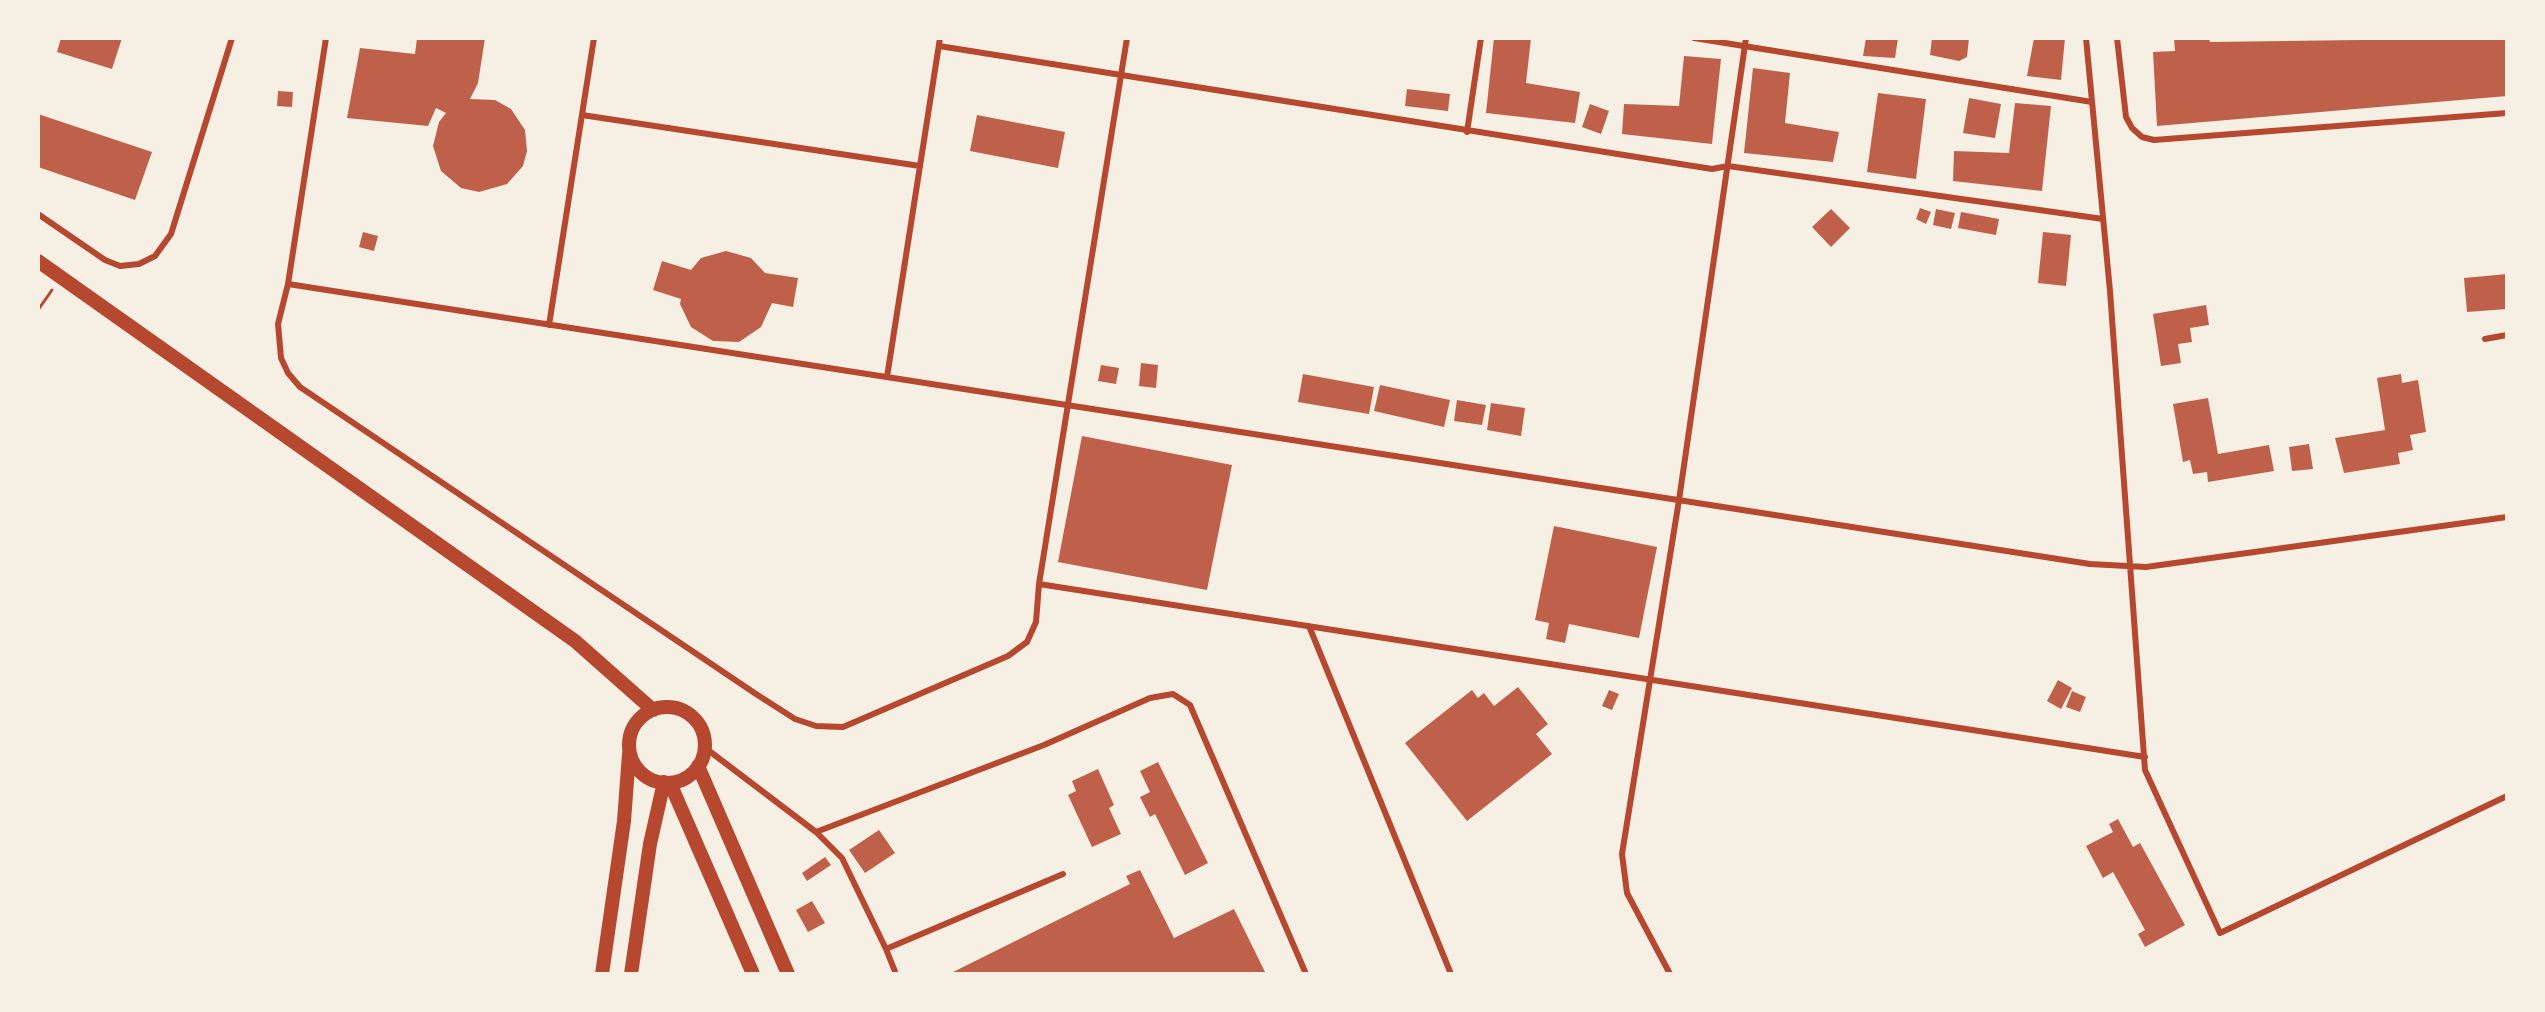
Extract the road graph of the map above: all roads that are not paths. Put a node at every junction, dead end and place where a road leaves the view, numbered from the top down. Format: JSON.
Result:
{"nodes":[{"id":1,"x":232,"y":38,"type":"edge"},
{"id":2,"x":326,"y":38,"type":"edge"},
{"id":3,"x":594,"y":38,"type":"edge"},
{"id":4,"x":940,"y":38,"type":"edge"},
{"id":5,"x":1127,"y":38,"type":"edge"},
{"id":6,"x":1481,"y":38,"type":"edge"},
{"id":7,"x":1694,"y":38,"type":"edge"},
{"id":8,"x":2086,"y":38,"type":"edge"},
{"id":9,"x":2117,"y":38,"type":"edge"},
{"id":10,"x":1746,"y":42,"type":"edge"},
{"id":11,"x":939,"y":46,"type":"junction"},
{"id":12,"x":1121,"y":75,"type":"junction"},
{"id":13,"x":2092,"y":102,"type":"junction"},
{"id":14,"x":2507,"y":113,"type":"edge"},
{"id":15,"x":582,"y":115,"type":"junction"},
{"id":16,"x":1467,"y":132,"type":"junction"},
{"id":17,"x":920,"y":166,"type":"junction"},
{"id":18,"x":1728,"y":166,"type":"junction"},
{"id":19,"x":38,"y":214,"type":"edge"},
{"id":20,"x":2103,"y":219,"type":"junction"},
{"id":21,"x":38,"y":261,"type":"edge"},
{"id":22,"x":288,"y":284,"type":"junction"},
{"id":23,"x":549,"y":325,"type":"junction"},
{"id":24,"x":2507,"y":335,"type":"edge"},
{"id":25,"x":2485,"y":339,"type":"dead end"},
{"id":26,"x":887,"y":377,"type":"junction"},
{"id":27,"x":1068,"y":405,"type":"junction"},
{"id":28,"x":1679,"y":500,"type":"junction"},
{"id":29,"x":2507,"y":517,"type":"edge"},
{"id":30,"x":2129,"y":566,"type":"junction"},
{"id":31,"x":1039,"y":584,"type":"junction"},
{"id":32,"x":1309,"y":626,"type":"junction"},
{"id":33,"x":1650,"y":679,"type":"junction"},
{"id":34,"x":653,"y":710,"type":"junction"},
{"id":35,"x":704,"y":747,"type":"junction"},
{"id":36,"x":629,"y":754,"type":"junction"},
{"id":37,"x":2145,"y":757,"type":"junction"},
{"id":38,"x":698,"y":766,"type":"junction"},
{"id":39,"x":667,"y":782,"type":"junction"},
{"id":40,"x":2507,"y":796,"type":"edge"},
{"id":41,"x":816,"y":832,"type":"junction"},
{"id":42,"x":1063,"y":874,"type":"dead end"},
{"id":43,"x":886,"y":949,"type":"junction"},
{"id":44,"x":602,"y":974,"type":"edge"},
{"id":45,"x":631,"y":974,"type":"edge"},
{"id":46,"x":753,"y":974,"type":"edge"},
{"id":47,"x":788,"y":974,"type":"edge"},
{"id":48,"x":896,"y":974,"type":"edge"},
{"id":49,"x":1306,"y":974,"type":"edge"},
{"id":50,"x":1451,"y":974,"type":"edge"},
{"id":51,"x":1670,"y":974,"type":"edge"}],
"edges":[{"from":1,"to":19,"type":"lane"},
{"from":2,"to":22,"type":"lane"},
{"from":3,"to":15,"type":"lane"},
{"from":4,"to":11,"type":"lane"},
{"from":5,"to":12,"type":"lane"},
{"from":6,"to":16,"type":"lane"},
{"from":7,"to":10,"type":"lane"},
{"from":8,"to":13,"type":"lane"},
{"from":9,"to":14,"type":"lane"},
{"from":10,"to":13,"type":"lane"},
{"from":10,"to":18,"type":"lane"},
{"from":11,"to":12,"type":"lane"},
{"from":11,"to":17,"type":"lane"},
{"from":12,"to":16,"type":"lane"},
{"from":12,"to":27,"type":"lane"},
{"from":13,"to":20,"type":"lane"},
{"from":15,"to":17,"type":"lane"},
{"from":15,"to":23,"type":"lane"},
{"from":16,"to":18,"type":"lane"},
{"from":17,"to":26,"type":"lane"},
{"from":18,"to":20,"type":"lane"},
{"from":18,"to":28,"type":"lane"},
{"from":20,"to":30,"type":"lane"},
{"from":21,"to":34,"type":"street"},
{"from":22,"to":23,"type":"lane"},
{"from":22,"to":31,"type":"lane"},
{"from":23,"to":26,"type":"lane"},
{"from":24,"to":25,"type":"lane"},
{"from":26,"to":27,"type":"lane"},
{"from":27,"to":28,"type":"lane"},
{"from":27,"to":31,"type":"lane"},
{"from":28,"to":30,"type":"lane"},
{"from":28,"to":33,"type":"lane"},
{"from":29,"to":30,"type":"lane"},
{"from":30,"to":37,"type":"lane"},
{"from":31,"to":32,"type":"lane"},
{"from":32,"to":33,"type":"lane"},
{"from":32,"to":50,"type":"lane"},
{"from":33,"to":37,"type":"lane"},
{"from":33,"to":51,"type":"lane"},
{"from":34,"to":35,"type":"street"},
{"from":34,"to":36,"type":"street"},
{"from":35,"to":38,"type":"street"},
{"from":35,"to":41,"type":"lane"},
{"from":36,"to":39,"type":"street"},
{"from":36,"to":44,"type":"street"},
{"from":37,"to":40,"type":"lane"},
{"from":38,"to":39,"type":"street"},
{"from":38,"to":47,"type":"street"},
{"from":39,"to":45,"type":"street"},
{"from":39,"to":46,"type":"street"},
{"from":41,"to":43,"type":"lane"},
{"from":41,"to":49,"type":"lane"},
{"from":42,"to":43,"type":"lane"},
{"from":43,"to":48,"type":"lane"}]}
